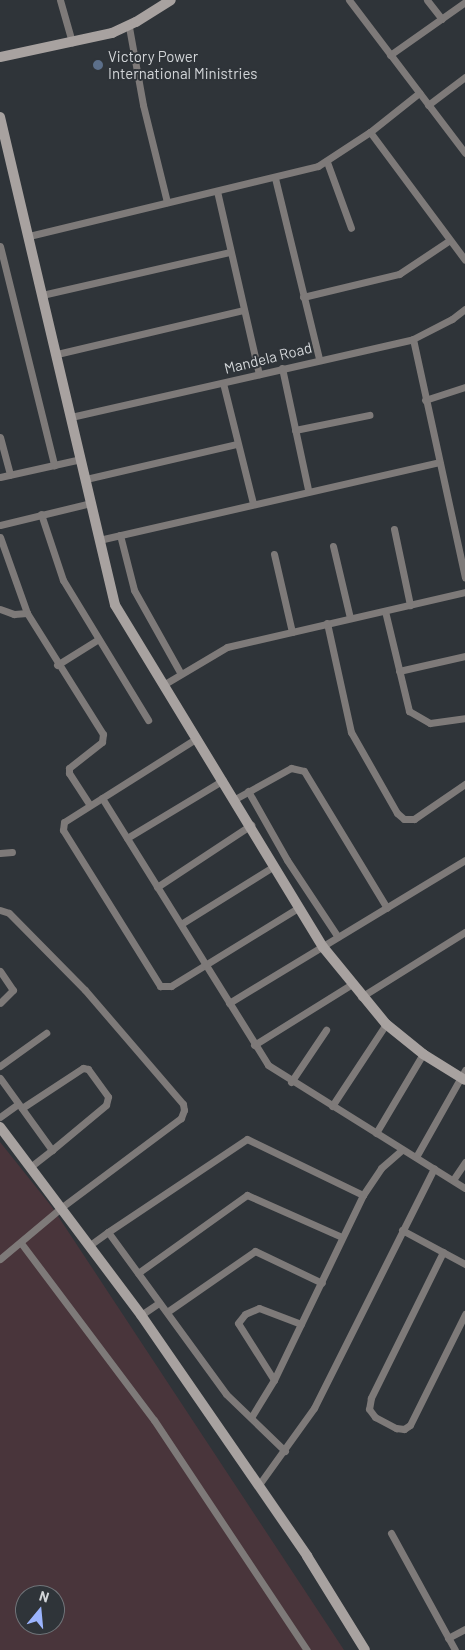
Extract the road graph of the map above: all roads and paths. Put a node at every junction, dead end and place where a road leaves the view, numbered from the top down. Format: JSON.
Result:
{"nodes":[{"id":1,"x":60,"y":0,"type":"edge"},
{"id":2,"x":171,"y":0,"type":"edge"},
{"id":3,"x":349,"y":0,"type":"edge"},
{"id":4,"x":427,"y":0,"type":"edge"},
{"id":5,"x":465,"y":2,"type":"edge"},
{"id":6,"x":442,"y":19,"type":"junction"},
{"id":7,"x":128,"y":27,"type":"junction"},
{"id":8,"x":72,"y":42,"type":"junction"},
{"id":9,"x":390,"y":55,"type":"junction"},
{"id":10,"x":0,"y":57,"type":"edge"},
{"id":11,"x":465,"y":77,"type":"edge"},
{"id":12,"x":419,"y":93,"type":"junction"},
{"id":13,"x":428,"y":105,"type":"junction"},
{"id":14,"x":0,"y":117,"type":"edge"},
{"id":15,"x":370,"y":132,"type":"junction"},
{"id":16,"x":2,"y":135,"type":"edge"},
{"id":17,"x":465,"y":152,"type":"edge"},
{"id":18,"x":327,"y":162,"type":"junction"},
{"id":19,"x":275,"y":178,"type":"junction"},
{"id":20,"x":217,"y":191,"type":"junction"},
{"id":21,"x":168,"y":202,"type":"junction"},
{"id":22,"x":351,"y":228,"type":"dead end"},
{"id":23,"x":29,"y":236,"type":"junction"},
{"id":24,"x":450,"y":240,"type":"junction"},
{"id":25,"x":0,"y":246,"type":"edge"},
{"id":26,"x":229,"y":252,"type":"junction"},
{"id":27,"x":465,"y":260,"type":"edge"},
{"id":28,"x":2,"y":270,"type":"edge"},
{"id":29,"x":42,"y":295,"type":"junction"},
{"id":30,"x":303,"y":297,"type":"junction"},
{"id":31,"x":465,"y":309,"type":"edge"},
{"id":32,"x":243,"y":310,"type":"junction"},
{"id":33,"x":413,"y":339,"type":"junction"},
{"id":34,"x":56,"y":354,"type":"junction"},
{"id":35,"x":319,"y":359,"type":"junction"},
{"id":36,"x":282,"y":368,"type":"junction"},
{"id":37,"x":259,"y":374,"type":"junction"},
{"id":38,"x":223,"y":383,"type":"junction"},
{"id":39,"x":465,"y":387,"type":"edge"},
{"id":40,"x":425,"y":400,"type":"junction"},
{"id":41,"x":369,"y":415,"type":"dead end"},
{"id":42,"x":71,"y":417,"type":"junction"},
{"id":43,"x":295,"y":430,"type":"junction"},
{"id":44,"x":0,"y":437,"type":"edge"},
{"id":45,"x":236,"y":444,"type":"junction"},
{"id":46,"x":81,"y":459,"type":"junction"},
{"id":47,"x":439,"y":462,"type":"junction"},
{"id":48,"x":54,"y":465,"type":"junction"},
{"id":49,"x":10,"y":475,"type":"junction"},
{"id":50,"x":0,"y":477,"type":"edge"},
{"id":51,"x":86,"y":479,"type":"junction"},
{"id":52,"x":308,"y":489,"type":"junction"},
{"id":53,"x":91,"y":503,"type":"junction"},
{"id":54,"x":253,"y":503,"type":"junction"},
{"id":55,"x":41,"y":514,"type":"junction"},
{"id":56,"x":0,"y":525,"type":"edge"},
{"id":57,"x":394,"y":529,"type":"dead end"},
{"id":58,"x":120,"y":535,"type":"junction"},
{"id":59,"x":0,"y":537,"type":"edge"},
{"id":60,"x":99,"y":540,"type":"junction"},
{"id":61,"x":333,"y":546,"type":"dead end"},
{"id":62,"x":274,"y":554,"type":"dead end"},
{"id":63,"x":465,"y":577,"type":"edge"},
{"id":64,"x":465,"y":592,"type":"edge"},
{"id":65,"x":410,"y":605,"type":"junction"},
{"id":66,"x":0,"y":609,"type":"edge"},
{"id":67,"x":385,"y":611,"type":"junction"},
{"id":68,"x":27,"y":613,"type":"junction"},
{"id":69,"x":350,"y":618,"type":"junction"},
{"id":70,"x":327,"y":624,"type":"junction"},
{"id":71,"x":292,"y":632,"type":"junction"},
{"id":72,"x":97,"y":640,"type":"junction"},
{"id":73,"x":465,"y":656,"type":"edge"},
{"id":74,"x":57,"y":665,"type":"junction"},
{"id":75,"x":399,"y":671,"type":"junction"},
{"id":76,"x":181,"y":674,"type":"junction"},
{"id":77,"x":162,"y":685,"type":"junction"},
{"id":78,"x":465,"y":718,"type":"edge"},
{"id":79,"x":148,"y":720,"type":"dead end"},
{"id":80,"x":197,"y":738,"type":"junction"},
{"id":81,"x":223,"y":780,"type":"junction"},
{"id":82,"x":465,"y":784,"type":"edge"},
{"id":83,"x":248,"y":791,"type":"junction"},
{"id":84,"x":102,"y":798,"type":"junction"},
{"id":85,"x":235,"y":799,"type":"junction"},
{"id":86,"x":90,"y":805,"type":"junction"},
{"id":87,"x":251,"y":825,"type":"junction"},
{"id":88,"x":128,"y":838,"type":"junction"},
{"id":89,"x":12,"y":852,"type":"dead end"},
{"id":90,"x":0,"y":853,"type":"edge"},
{"id":91,"x":465,"y":860,"type":"edge"},
{"id":92,"x":274,"y":866,"type":"junction"},
{"id":93,"x":157,"y":887,"type":"junction"},
{"id":94,"x":298,"y":908,"type":"junction"},
{"id":95,"x":387,"y":908,"type":"junction"},
{"id":96,"x":0,"y":910,"type":"edge"},
{"id":97,"x":181,"y":924,"type":"junction"},
{"id":98,"x":465,"y":932,"type":"edge"},
{"id":99,"x":338,"y":937,"type":"junction"},
{"id":100,"x":323,"y":947,"type":"junction"},
{"id":101,"x":207,"y":966,"type":"junction"},
{"id":102,"x":0,"y":971,"type":"edge"},
{"id":103,"x":352,"y":984,"type":"junction"},
{"id":104,"x":362,"y":997,"type":"junction"},
{"id":105,"x":0,"y":1003,"type":"edge"},
{"id":106,"x":230,"y":1004,"type":"junction"},
{"id":107,"x":386,"y":1024,"type":"junction"},
{"id":108,"x":326,"y":1030,"type":"dead end"},
{"id":109,"x":46,"y":1033,"type":"dead end"},
{"id":110,"x":254,"y":1045,"type":"junction"},
{"id":111,"x":423,"y":1054,"type":"junction"},
{"id":112,"x":0,"y":1066,"type":"edge"},
{"id":113,"x":464,"y":1076,"type":"edge"},
{"id":114,"x":0,"y":1078,"type":"edge"},
{"id":115,"x":291,"y":1082,"type":"junction"},
{"id":116,"x":20,"y":1106,"type":"junction"},
{"id":117,"x":332,"y":1106,"type":"junction"},
{"id":118,"x":0,"y":1117,"type":"edge"},
{"id":119,"x":0,"y":1127,"type":"edge"},
{"id":120,"x":376,"y":1133,"type":"junction"},
{"id":121,"x":52,"y":1150,"type":"junction"},
{"id":122,"x":402,"y":1150,"type":"junction"},
{"id":123,"x":416,"y":1157,"type":"junction"},
{"id":124,"x":465,"y":1162,"type":"edge"},
{"id":125,"x":30,"y":1167,"type":"junction"},
{"id":126,"x":434,"y":1168,"type":"junction"},
{"id":127,"x":453,"y":1180,"type":"junction"},
{"id":128,"x":465,"y":1188,"type":"edge"},
{"id":129,"x":363,"y":1195,"type":"junction"},
{"id":130,"x":62,"y":1208,"type":"junction"},
{"id":131,"x":402,"y":1230,"type":"junction"},
{"id":132,"x":108,"y":1232,"type":"junction"},
{"id":133,"x":342,"y":1237,"type":"junction"},
{"id":134,"x":21,"y":1243,"type":"junction"},
{"id":135,"x":90,"y":1245,"type":"junction"},
{"id":136,"x":443,"y":1252,"type":"junction"},
{"id":137,"x":0,"y":1259,"type":"edge"},
{"id":138,"x":465,"y":1264,"type":"edge"},
{"id":139,"x":138,"y":1273,"type":"junction"},
{"id":140,"x":322,"y":1283,"type":"junction"},
{"id":141,"x":160,"y":1303,"type":"junction"},
{"id":142,"x":167,"y":1312,"type":"junction"},
{"id":143,"x":465,"y":1314,"type":"edge"},
{"id":144,"x":141,"y":1315,"type":"junction"},
{"id":145,"x":301,"y":1324,"type":"junction"},
{"id":146,"x":274,"y":1380,"type":"junction"},
{"id":147,"x":252,"y":1416,"type":"junction"},
{"id":148,"x":285,"y":1451,"type":"junction"},
{"id":149,"x":258,"y":1486,"type":"junction"},
{"id":150,"x":391,"y":1533,"type":"dead end"},
{"id":151,"x":465,"y":1629,"type":"edge"},
{"id":152,"x":448,"y":1638,"type":"junction"},
{"id":153,"x":363,"y":1649,"type":"edge"},
{"id":154,"x":307,"y":1650,"type":"edge"},
{"id":155,"x":455,"y":1650,"type":"edge"}],
"edges":[{"from":1,"to":8,"type":"street"},
{"from":2,"to":7,"type":"street"},
{"from":3,"to":9,"type":"street"},
{"from":4,"to":6,"type":"street"},
{"from":5,"to":6,"type":"street"},
{"from":6,"to":9,"type":"street"},
{"from":7,"to":8,"type":"street"},
{"from":7,"to":21,"type":"street"},
{"from":8,"to":10,"type":"street"},
{"from":9,"to":12,"type":"street"},
{"from":11,"to":13,"type":"street"},
{"from":12,"to":13,"type":"street"},
{"from":12,"to":15,"type":"street"},
{"from":13,"to":17,"type":"street"},
{"from":14,"to":16,"type":"street"},
{"from":15,"to":18,"type":"street"},
{"from":15,"to":24,"type":"street"},
{"from":16,"to":23,"type":"street"},
{"from":18,"to":19,"type":"street"},
{"from":18,"to":22,"type":"street"},
{"from":19,"to":20,"type":"street"},
{"from":19,"to":30,"type":"street"},
{"from":20,"to":21,"type":"street"},
{"from":20,"to":26,"type":"street"},
{"from":21,"to":23,"type":"street"},
{"from":23,"to":29,"type":"street"},
{"from":24,"to":27,"type":"street"},
{"from":24,"to":30,"type":"street"},
{"from":25,"to":28,"type":"street"},
{"from":26,"to":29,"type":"street"},
{"from":26,"to":32,"type":"street"},
{"from":28,"to":48,"type":"street"},
{"from":29,"to":34,"type":"street"},
{"from":30,"to":35,"type":"street"},
{"from":31,"to":33,"type":"street","name":"Mandela Road"},
{"from":32,"to":34,"type":"street"},
{"from":32,"to":37,"type":"street"},
{"from":33,"to":35,"type":"street","name":"Mandela Road"},
{"from":33,"to":40,"type":"street"},
{"from":34,"to":42,"type":"street"},
{"from":35,"to":36,"type":"street","name":"Mandela Road"},
{"from":36,"to":37,"type":"street","name":"Mandela Road"},
{"from":36,"to":43,"type":"street"},
{"from":37,"to":38,"type":"street","name":"Mandela Road"},
{"from":38,"to":42,"type":"street","name":"Mandela Road"},
{"from":38,"to":45,"type":"street"},
{"from":39,"to":40,"type":"street"},
{"from":40,"to":47,"type":"street"},
{"from":41,"to":43,"type":"street"},
{"from":42,"to":46,"type":"street"},
{"from":43,"to":52,"type":"street"},
{"from":44,"to":49,"type":"street"},
{"from":45,"to":51,"type":"street"},
{"from":45,"to":54,"type":"street"},
{"from":46,"to":48,"type":"street"},
{"from":46,"to":51,"type":"street"},
{"from":47,"to":52,"type":"street"},
{"from":47,"to":63,"type":"street"},
{"from":48,"to":49,"type":"street"},
{"from":49,"to":50,"type":"street"},
{"from":51,"to":53,"type":"street"},
{"from":52,"to":54,"type":"street"},
{"from":53,"to":55,"type":"street"},
{"from":53,"to":60,"type":"street"},
{"from":54,"to":58,"type":"street"},
{"from":55,"to":56,"type":"street"},
{"from":55,"to":72,"type":"street"},
{"from":57,"to":65,"type":"street"},
{"from":58,"to":60,"type":"street"},
{"from":58,"to":76,"type":"street"},
{"from":59,"to":68,"type":"street"},
{"from":60,"to":77,"type":"street"},
{"from":61,"to":69,"type":"street"},
{"from":62,"to":71,"type":"street"},
{"from":64,"to":65,"type":"street"},
{"from":65,"to":67,"type":"street"},
{"from":66,"to":68,"type":"street"},
{"from":67,"to":69,"type":"street"},
{"from":67,"to":75,"type":"street"},
{"from":68,"to":74,"type":"street"},
{"from":69,"to":70,"type":"street"},
{"from":70,"to":71,"type":"street"},
{"from":70,"to":82,"type":"street"},
{"from":71,"to":76,"type":"street"},
{"from":72,"to":74,"type":"street"},
{"from":72,"to":79,"type":"street"},
{"from":73,"to":75,"type":"street"},
{"from":74,"to":86,"type":"street"},
{"from":75,"to":78,"type":"street"},
{"from":76,"to":77,"type":"street"},
{"from":77,"to":80,"type":"street"},
{"from":80,"to":81,"type":"street"},
{"from":80,"to":84,"type":"street"},
{"from":81,"to":85,"type":"street"},
{"from":81,"to":88,"type":"street"},
{"from":83,"to":85,"type":"street"},
{"from":83,"to":95,"type":"street"},
{"from":83,"to":99,"type":"street"},
{"from":84,"to":86,"type":"street"},
{"from":84,"to":88,"type":"street"},
{"from":85,"to":87,"type":"street"},
{"from":86,"to":101,"type":"street"},
{"from":87,"to":92,"type":"street"},
{"from":87,"to":93,"type":"street"},
{"from":88,"to":93,"type":"street"},
{"from":89,"to":90,"type":"street"},
{"from":91,"to":95,"type":"street"},
{"from":92,"to":94,"type":"street"},
{"from":92,"to":97,"type":"street"},
{"from":93,"to":97,"type":"street"},
{"from":94,"to":100,"type":"street"},
{"from":94,"to":101,"type":"street"},
{"from":95,"to":99,"type":"street"},
{"from":96,"to":130,"type":"street"},
{"from":97,"to":101,"type":"street"},
{"from":98,"to":104,"type":"street"},
{"from":99,"to":100,"type":"street"},
{"from":100,"to":103,"type":"street"},
{"from":100,"to":106,"type":"street"},
{"from":101,"to":106,"type":"street"},
{"from":102,"to":105,"type":"street"},
{"from":103,"to":104,"type":"street"},
{"from":103,"to":110,"type":"street"},
{"from":104,"to":107,"type":"street"},
{"from":106,"to":110,"type":"street"},
{"from":107,"to":111,"type":"street"},
{"from":107,"to":117,"type":"street"},
{"from":108,"to":115,"type":"street"},
{"from":109,"to":112,"type":"street"},
{"from":110,"to":115,"type":"street"},
{"from":111,"to":113,"type":"street"},
{"from":111,"to":120,"type":"street"},
{"from":113,"to":123,"type":"street"},
{"from":114,"to":116,"type":"street"},
{"from":115,"to":117,"type":"street"},
{"from":116,"to":118,"type":"street"},
{"from":116,"to":121,"type":"street"},
{"from":116,"to":121,"type":"street"},
{"from":117,"to":120,"type":"street"},
{"from":119,"to":125,"type":"street"},
{"from":120,"to":122,"type":"street"},
{"from":121,"to":125,"type":"street"},
{"from":122,"to":123,"type":"street"},
{"from":122,"to":129,"type":"street"},
{"from":123,"to":126,"type":"street"},
{"from":124,"to":127,"type":"street"},
{"from":125,"to":130,"type":"street"},
{"from":126,"to":127,"type":"street"},
{"from":126,"to":131,"type":"street"},
{"from":127,"to":128,"type":"street"},
{"from":129,"to":132,"type":"street"},
{"from":129,"to":133,"type":"street"},
{"from":130,"to":134,"type":"street"},
{"from":130,"to":135,"type":"street"},
{"from":131,"to":136,"type":"street"},
{"from":131,"to":148,"type":"street"},
{"from":132,"to":135,"type":"street"},
{"from":132,"to":139,"type":"street"},
{"from":133,"to":139,"type":"street"},
{"from":133,"to":140,"type":"street"},
{"from":134,"to":137,"type":"street"},
{"from":134,"to":154,"type":"street"},
{"from":135,"to":144,"type":"street"},
{"from":136,"to":138,"type":"street"},
{"from":136,"to":143,"type":"street"},
{"from":139,"to":141,"type":"street"},
{"from":140,"to":142,"type":"street"},
{"from":140,"to":145,"type":"street"},
{"from":141,"to":142,"type":"street"},
{"from":141,"to":144,"type":"street"},
{"from":142,"to":147,"type":"street"},
{"from":144,"to":149,"type":"street"},
{"from":145,"to":146,"type":"street"},
{"from":145,"to":146,"type":"street"},
{"from":146,"to":147,"type":"street"},
{"from":147,"to":148,"type":"street"},
{"from":148,"to":149,"type":"street"},
{"from":149,"to":153,"type":"street"},
{"from":150,"to":152,"type":"street"},
{"from":151,"to":152,"type":"street"},
{"from":152,"to":155,"type":"street"}]}
